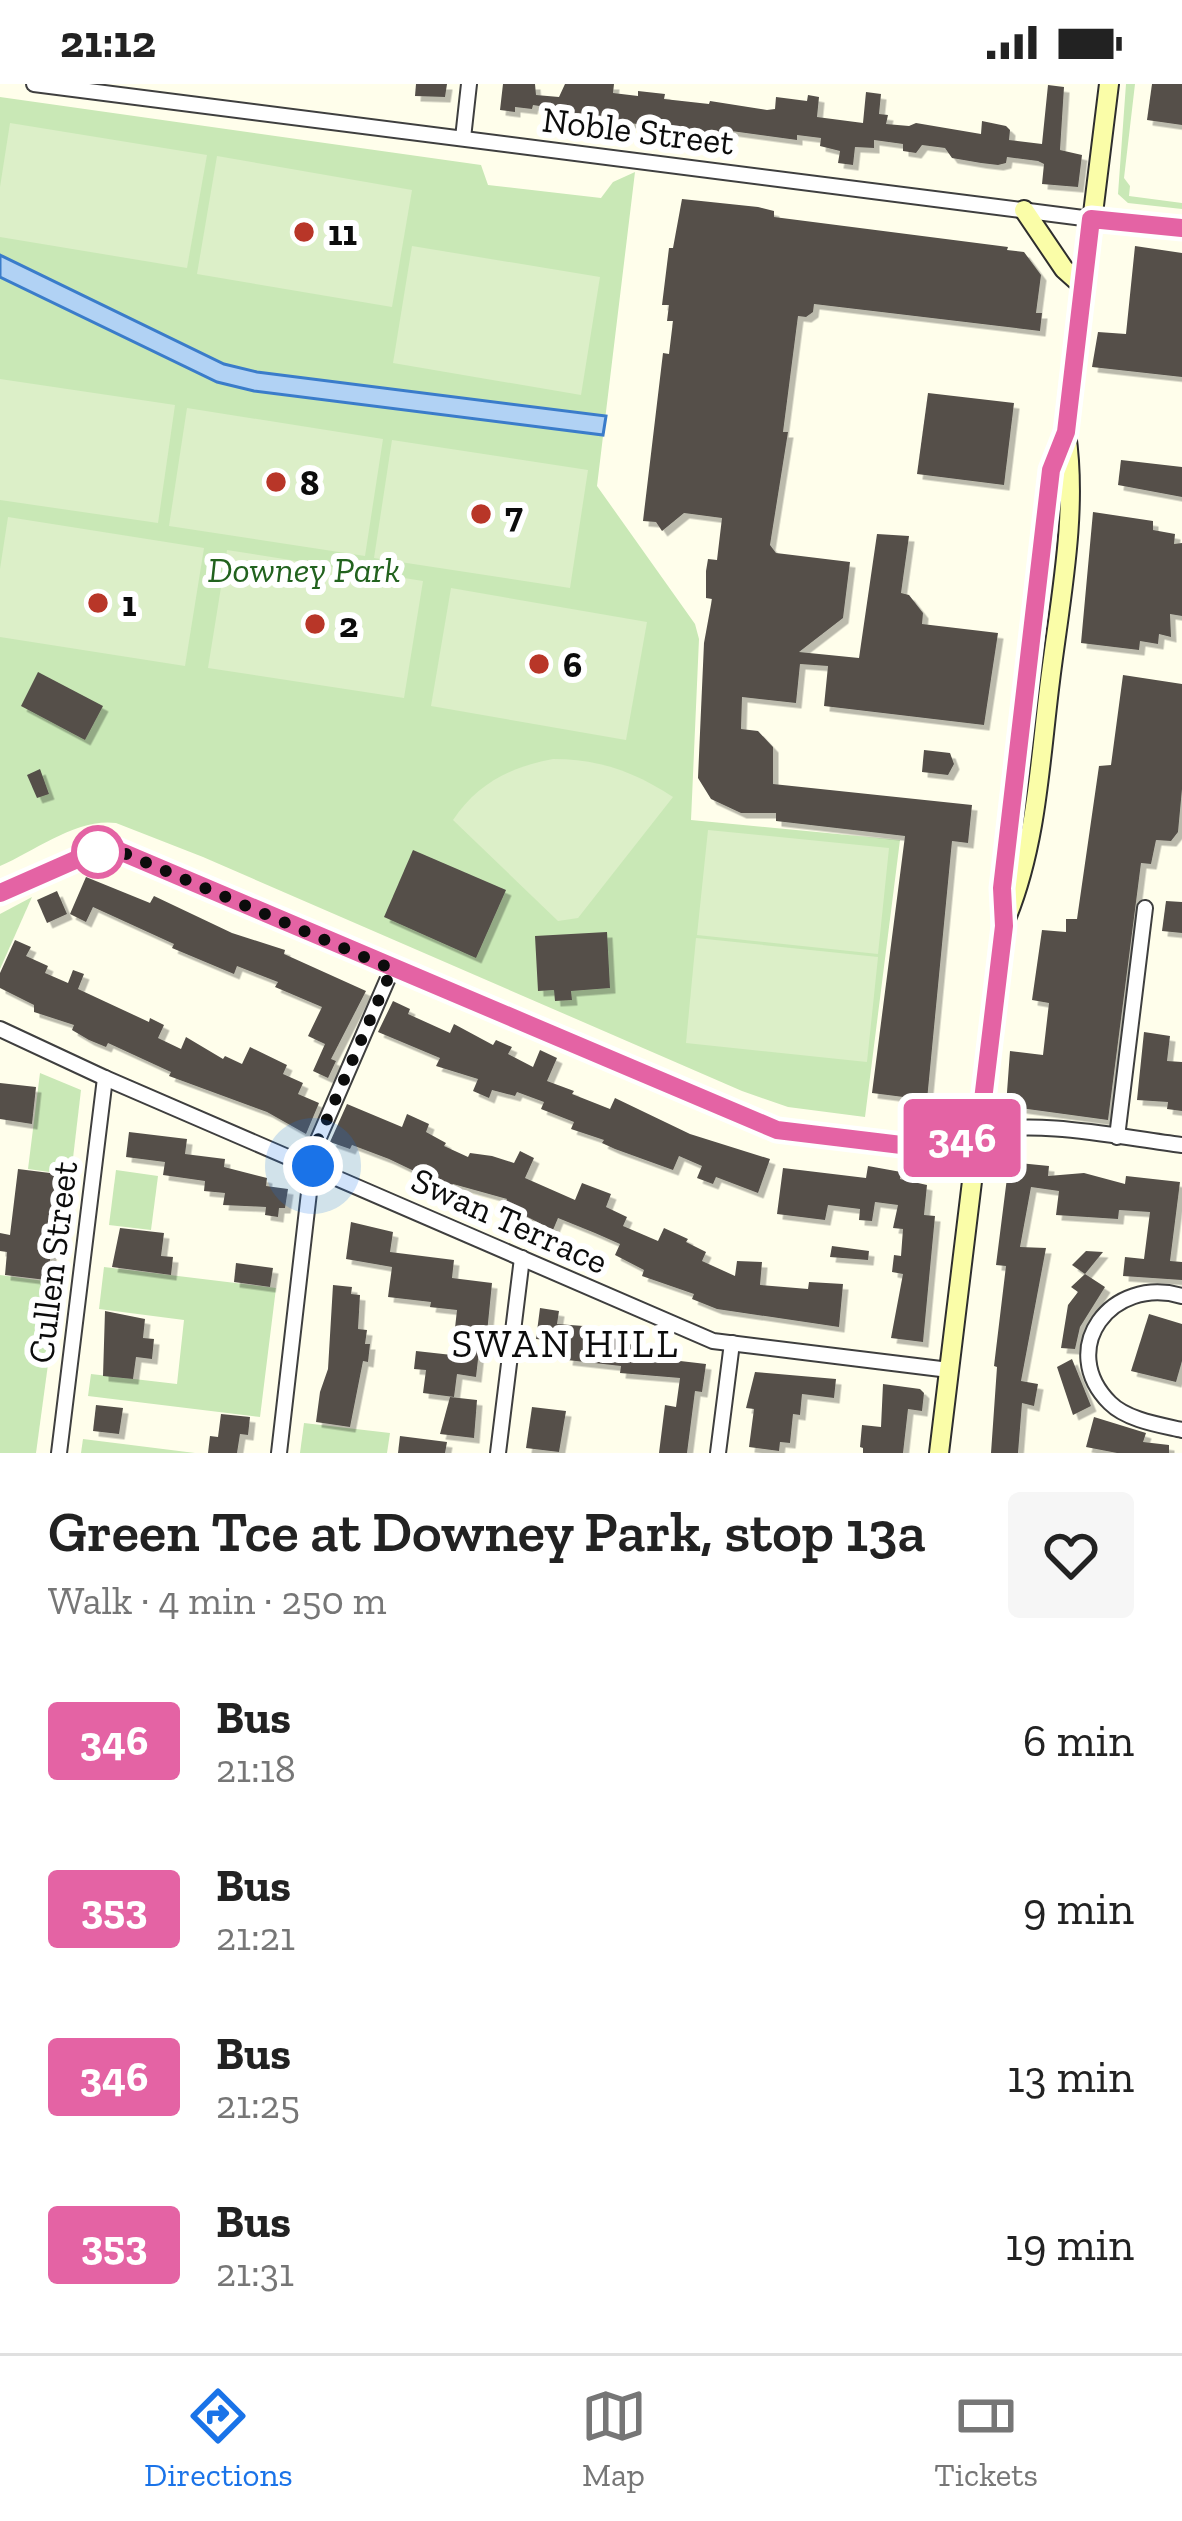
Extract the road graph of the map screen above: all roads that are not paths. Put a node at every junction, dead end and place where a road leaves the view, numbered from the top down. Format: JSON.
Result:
{"nodes":[{"id":1,"x":34,"y":84,"type":"edge"},
{"id":2,"x":469,"y":84,"type":"edge"},
{"id":3,"x":1109,"y":84,"type":"edge"},
{"id":4,"x":463,"y":138,"type":"junction"},
{"id":5,"x":1024,"y":210,"type":"junction"},
{"id":6,"x":1091,"y":219,"type":"junction"},
{"id":7,"x":1182,"y":228,"type":"edge"},
{"id":8,"x":1083,"y":286,"type":"junction"},
{"id":9,"x":0,"y":893,"type":"edge"},
{"id":10,"x":1144,"y":908,"type":"dead end"},
{"id":11,"x":392,"y":969,"type":"junction"},
{"id":12,"x":0,"y":1029,"type":"edge"},
{"id":13,"x":105,"y":1078,"type":"junction"},
{"id":14,"x":979,"y":1133,"type":"junction"},
{"id":15,"x":1117,"y":1137,"type":"junction"},
{"id":16,"x":1182,"y":1145,"type":"edge"},
{"id":17,"x":313,"y":1166,"type":"junction"},
{"id":18,"x":522,"y":1258,"type":"junction"},
{"id":19,"x":1182,"y":1296,"type":"edge"},
{"id":20,"x":732,"y":1343,"type":"junction"},
{"id":21,"x":949,"y":1370,"type":"junction"},
{"id":22,"x":1182,"y":1430,"type":"edge"},
{"id":23,"x":59,"y":1453,"type":"edge"},
{"id":24,"x":279,"y":1453,"type":"edge"},
{"id":25,"x":499,"y":1453,"type":"edge"},
{"id":26,"x":718,"y":1453,"type":"edge"},
{"id":27,"x":939,"y":1453,"type":"edge"}],
"edges":[{"from":1,"to":4,"type":"street","name":"Noble Street"},
{"from":2,"to":4,"type":"street"},
{"from":3,"to":6,"type":"main road"},
{"from":4,"to":5,"type":"street","name":"Noble Street"},
{"from":5,"to":6,"type":"street","name":"Noble Street"},
{"from":5,"to":8,"type":"main road"},
{"from":6,"to":7,"type":"main road"},
{"from":6,"to":8,"type":"main road"},
{"from":8,"to":14,"type":"main road"},
{"from":9,"to":11,"type":"main road"},
{"from":10,"to":15,"type":"street"},
{"from":11,"to":14,"type":"main road"},
{"from":11,"to":17,"type":"street"},
{"from":12,"to":13,"type":"street","name":"Swan Terrace"},
{"from":13,"to":17,"type":"street","name":"Swan Terrace"},
{"from":13,"to":23,"type":"street","name":"Cullen Street"},
{"from":14,"to":15,"type":"street"},
{"from":14,"to":21,"type":"main road"},
{"from":15,"to":16,"type":"street"},
{"from":17,"to":18,"type":"street","name":"Swan Terrace"},
{"from":17,"to":24,"type":"street"},
{"from":18,"to":20,"type":"street","name":"Swan Terrace"},
{"from":18,"to":25,"type":"street"},
{"from":19,"to":22,"type":"street"},
{"from":20,"to":21,"type":"street","name":"Swan Terrace"},
{"from":20,"to":26,"type":"street"},
{"from":21,"to":27,"type":"main road"}]}
